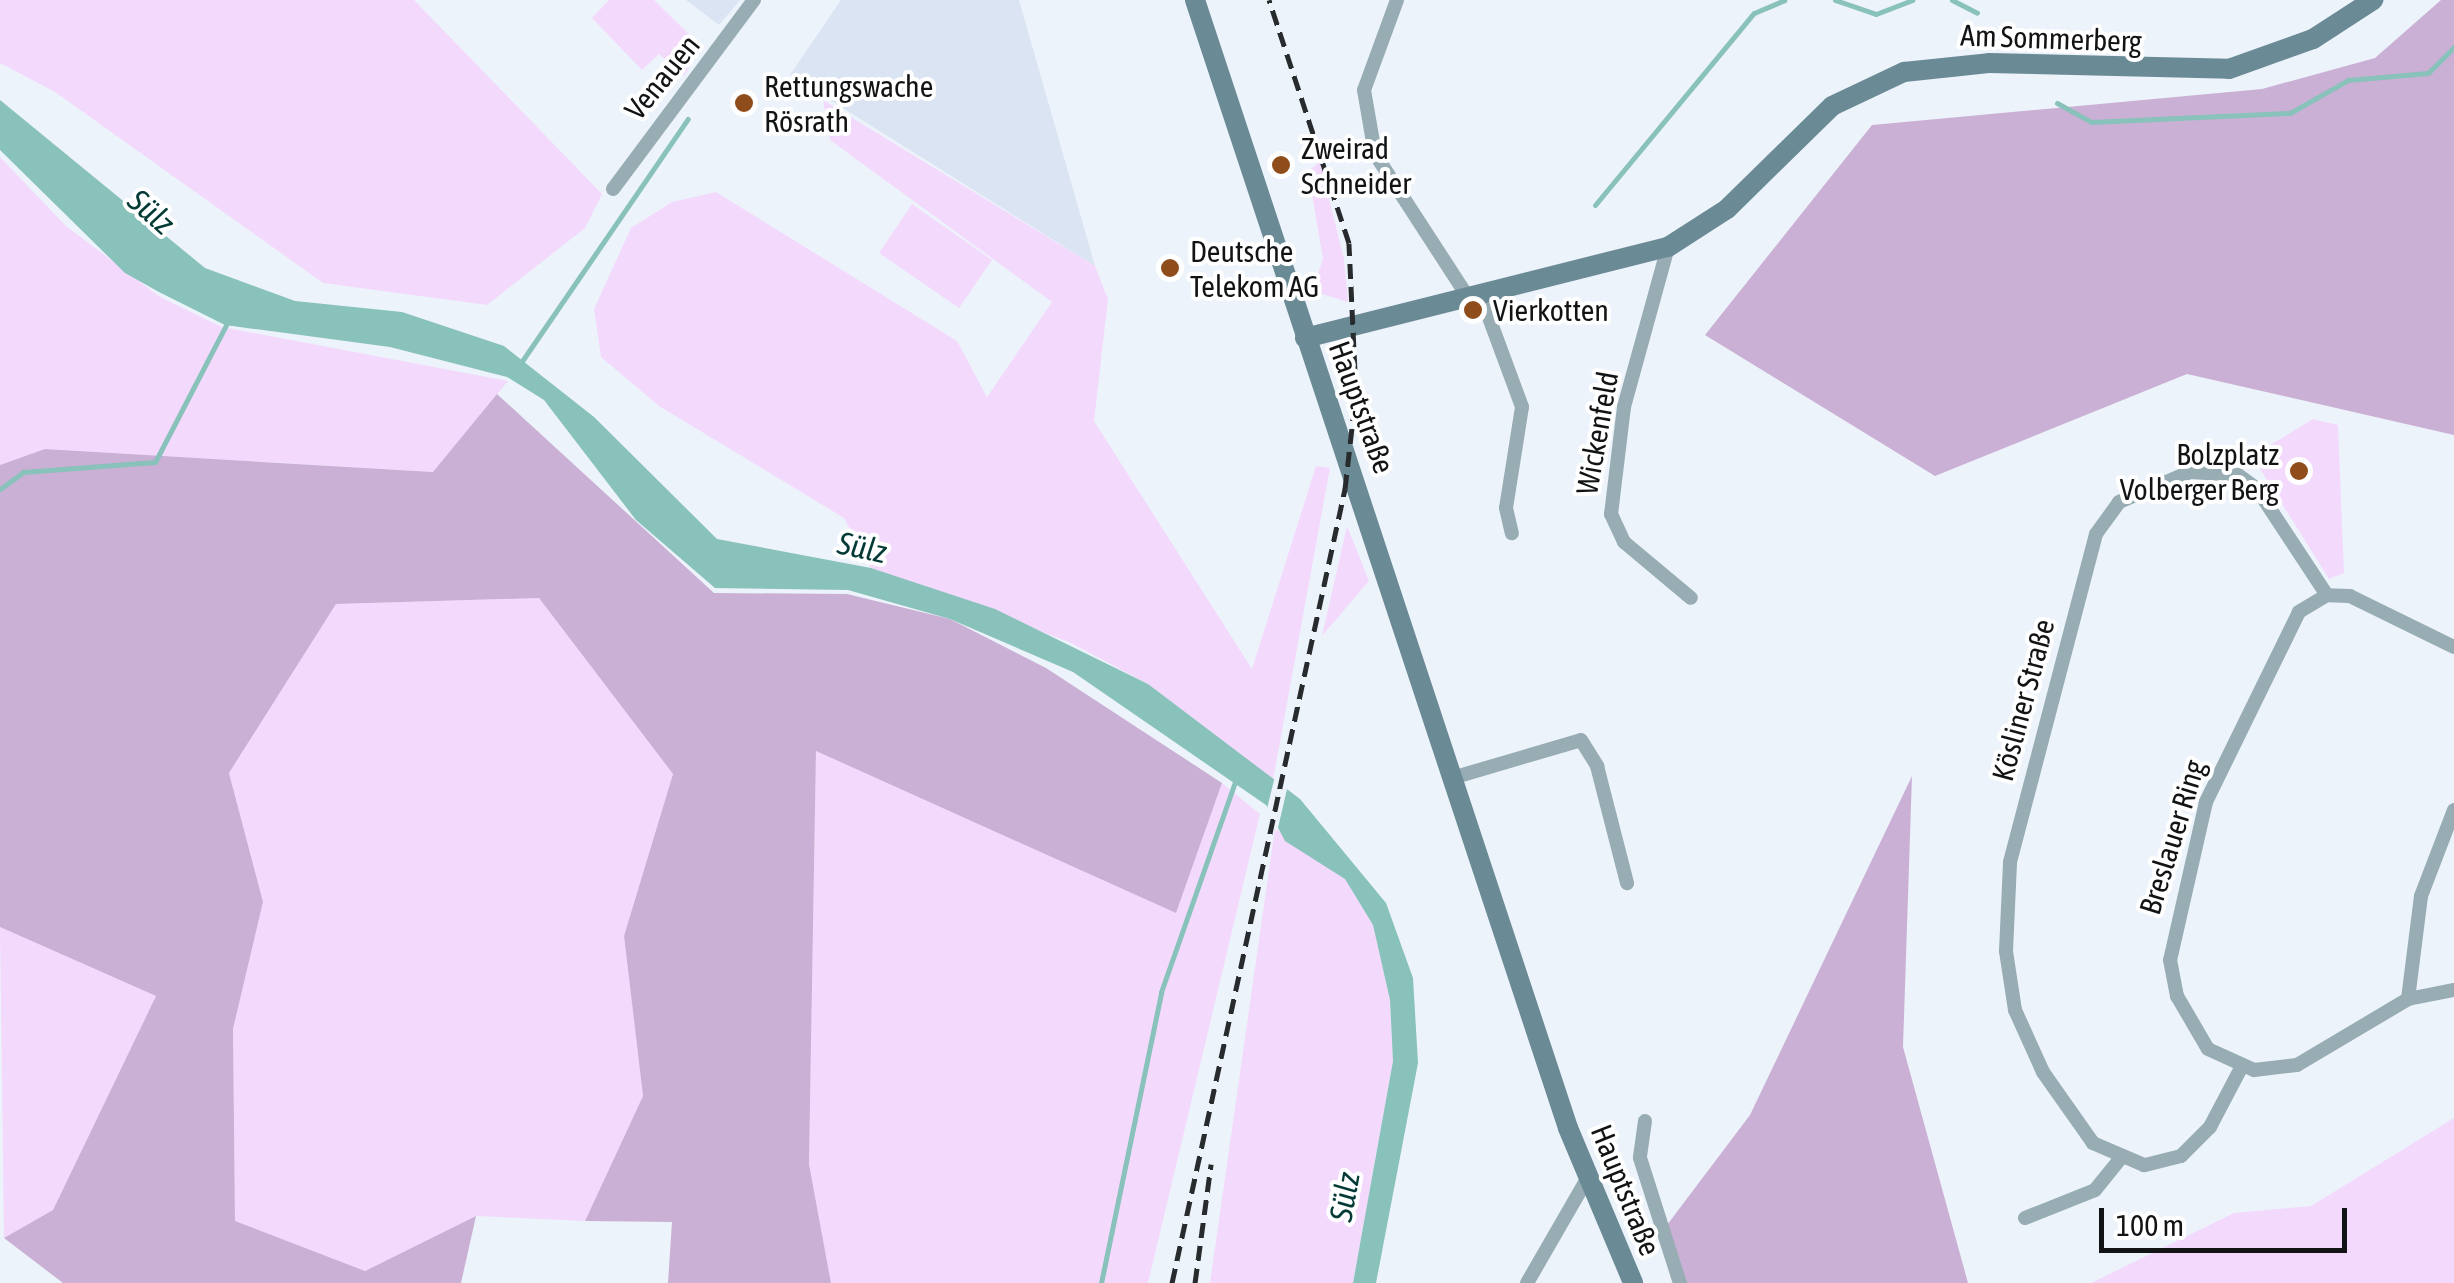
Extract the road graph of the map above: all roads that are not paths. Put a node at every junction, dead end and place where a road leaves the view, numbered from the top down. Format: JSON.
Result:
{"nodes":[{"id":1,"x":754,"y":0,"type":"edge"},
{"id":2,"x":1195,"y":0,"type":"edge"},
{"id":3,"x":1396,"y":0,"type":"edge"},
{"id":4,"x":2372,"y":0,"type":"edge"},
{"id":5,"x":612,"y":189,"type":"dead end"},
{"id":6,"x":1668,"y":247,"type":"junction"},
{"id":7,"x":1475,"y":298,"type":"junction"},
{"id":8,"x":1304,"y":338,"type":"junction"},
{"id":9,"x":1512,"y":533,"type":"dead end"},
{"id":10,"x":2327,"y":595,"type":"junction"},
{"id":11,"x":1691,"y":598,"type":"dead end"},
{"id":12,"x":2454,"y":648,"type":"edge"},
{"id":13,"x":1452,"y":778,"type":"junction"},
{"id":14,"x":2454,"y":810,"type":"edge"},
{"id":15,"x":1627,"y":883,"type":"dead end"},
{"id":16,"x":2454,"y":990,"type":"edge"},
{"id":17,"x":2408,"y":999,"type":"junction"},
{"id":18,"x":2241,"y":1068,"type":"junction"},
{"id":19,"x":1644,"y":1121,"type":"dead end"},
{"id":20,"x":2120,"y":1159,"type":"junction"},
{"id":21,"x":1586,"y":1180,"type":"junction"},
{"id":22,"x":2025,"y":1218,"type":"dead end"},
{"id":23,"x":1527,"y":1283,"type":"edge"},
{"id":24,"x":1633,"y":1283,"type":"edge"},
{"id":25,"x":1680,"y":1283,"type":"edge"}],
"edges":[{"from":1,"to":5,"type":"street","name":"Venauen"},
{"from":2,"to":8,"type":"main road","name":"Hauptstraße"},
{"from":3,"to":7,"type":"street"},
{"from":4,"to":6,"type":"main road","name":"Am Sommerberg"},
{"from":6,"to":7,"type":"main road","name":"Am Sommerberg"},
{"from":6,"to":11,"type":"street","name":"Wickenfeld"},
{"from":7,"to":8,"type":"main road","name":"Am Sommerberg"},
{"from":7,"to":9,"type":"street"},
{"from":8,"to":13,"type":"main road","name":"Hauptstraße"},
{"from":10,"to":12,"type":"street"},
{"from":10,"to":18,"type":"street","name":"Breslauer Ring"},
{"from":10,"to":20,"type":"street","name":"Kösliner Straße"},
{"from":13,"to":15,"type":"street"},
{"from":13,"to":21,"type":"main road","name":"Hauptstraße"},
{"from":14,"to":17,"type":"street"},
{"from":16,"to":17,"type":"street"},
{"from":17,"to":18,"type":"street"},
{"from":18,"to":20,"type":"street"},
{"from":19,"to":25,"type":"street"},
{"from":20,"to":22,"type":"street"},
{"from":21,"to":23,"type":"street"},
{"from":21,"to":24,"type":"main road","name":"Hauptstraße"}]}
